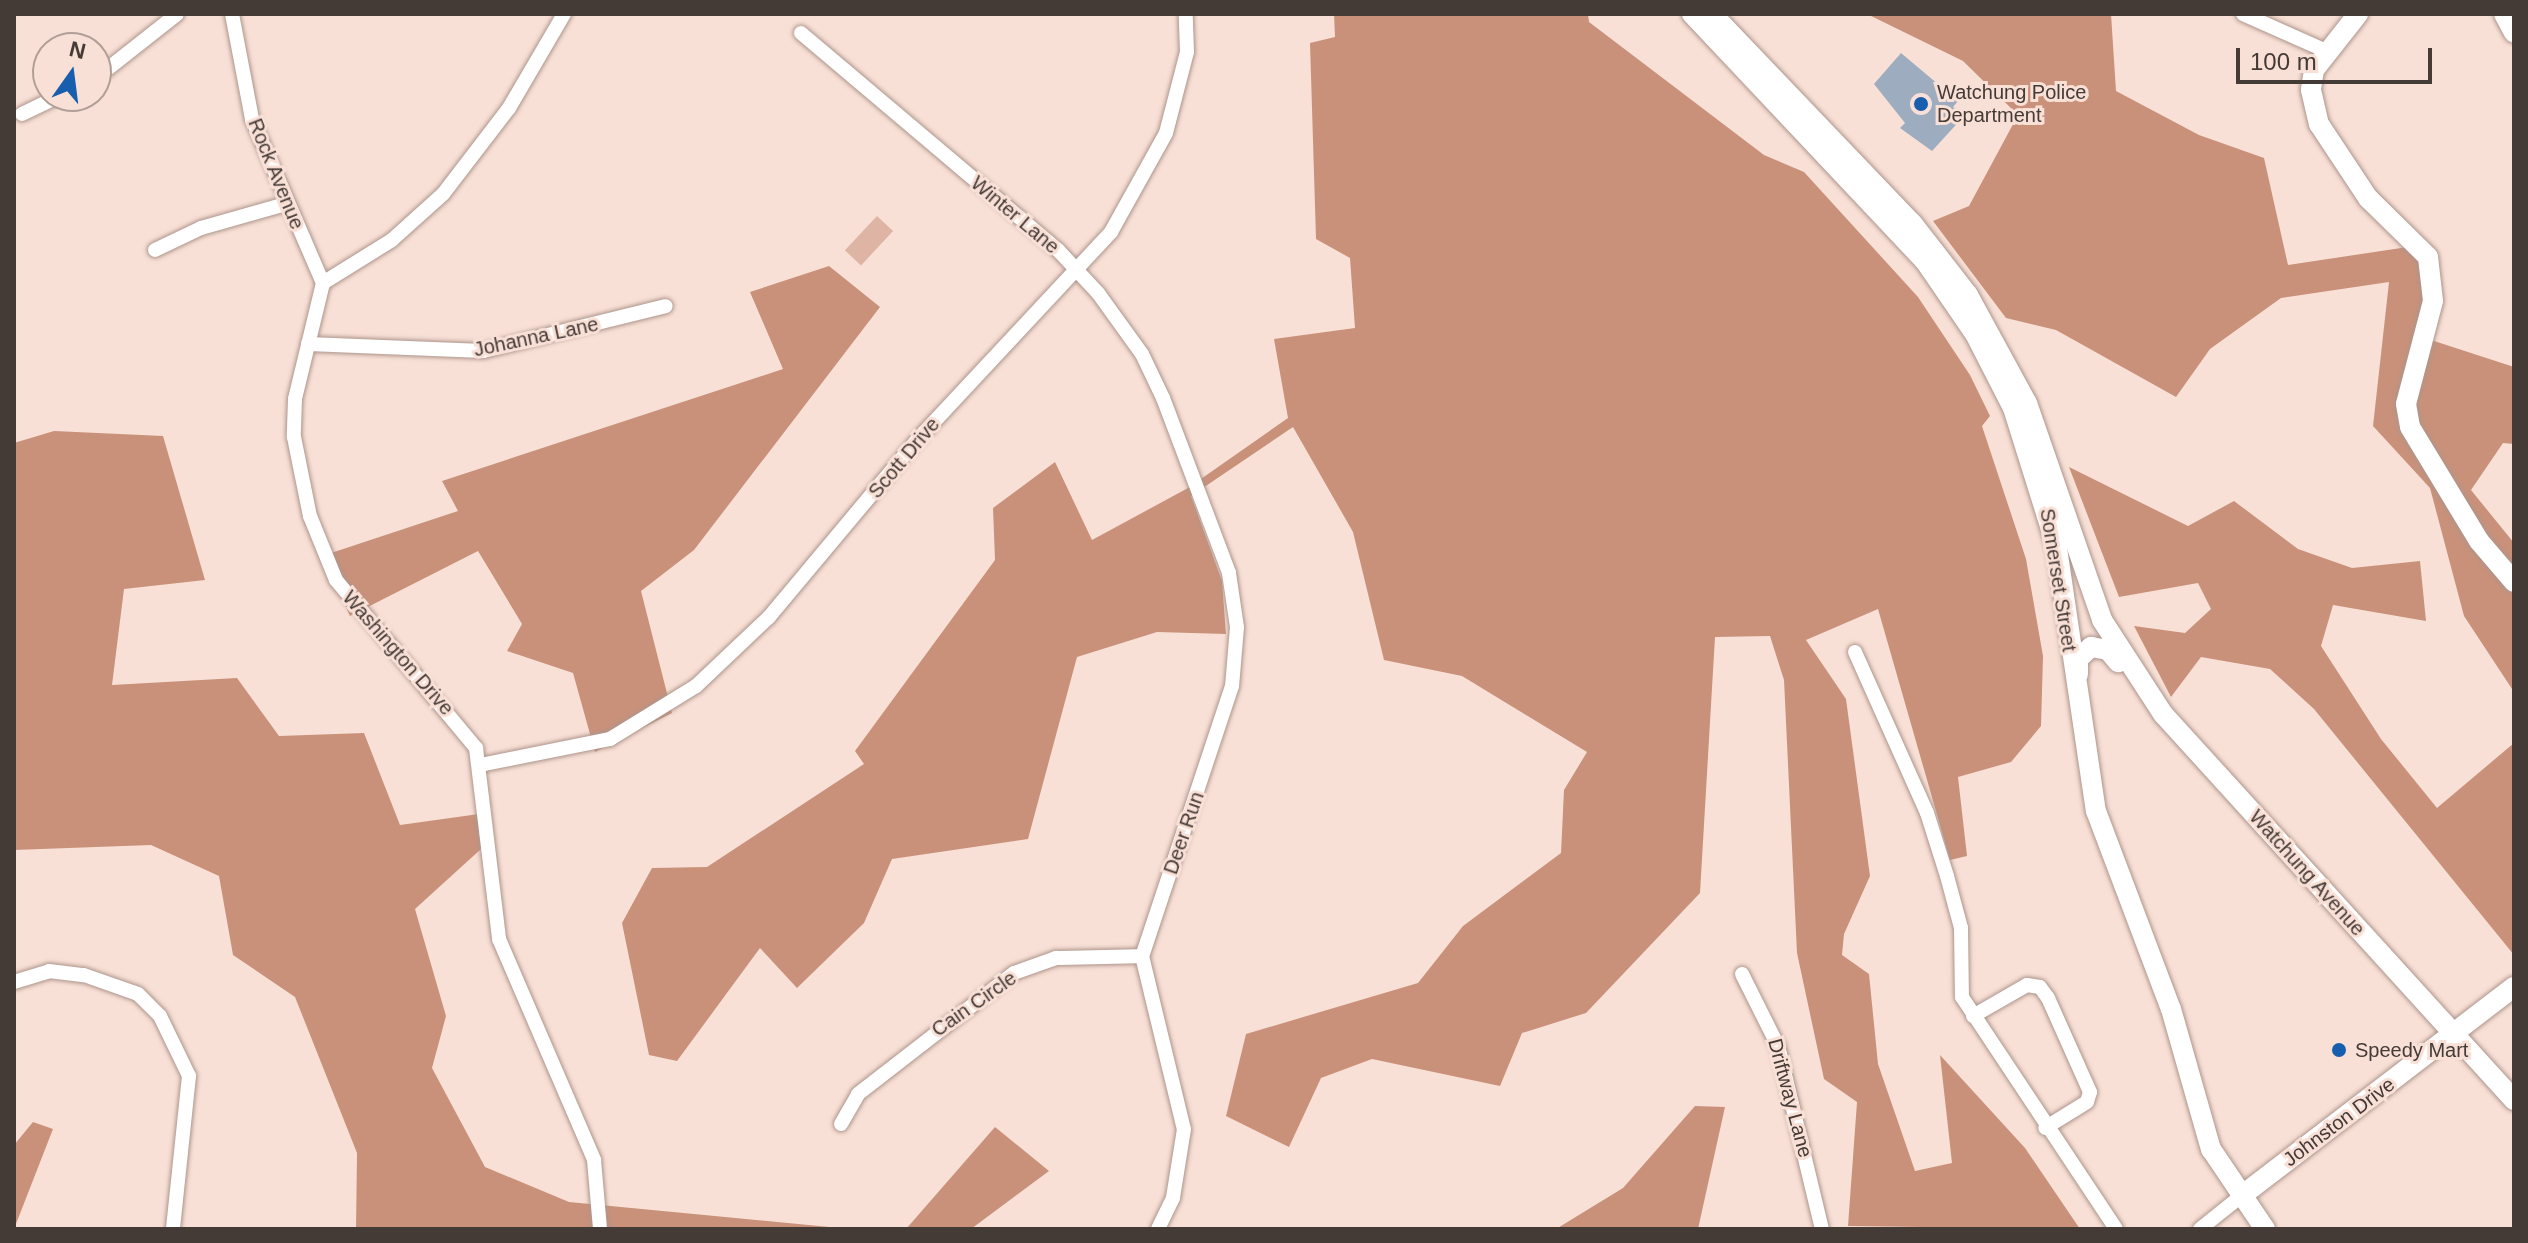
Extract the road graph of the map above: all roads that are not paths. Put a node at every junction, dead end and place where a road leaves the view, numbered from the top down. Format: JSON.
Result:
{"nodes":[{"id":1,"x":177,"y":14,"type":"edge"},
{"id":2,"x":232,"y":14,"type":"edge"},
{"id":3,"x":564,"y":14,"type":"edge"},
{"id":4,"x":1186,"y":14,"type":"edge"},
{"id":5,"x":1692,"y":14,"type":"edge"},
{"id":6,"x":1712,"y":14,"type":"edge"},
{"id":7,"x":2243,"y":14,"type":"edge"},
{"id":8,"x":2357,"y":14,"type":"edge"},
{"id":9,"x":2504,"y":14,"type":"edge"},
{"id":10,"x":801,"y":33,"type":"dead end"},
{"id":11,"x":2514,"y":33,"type":"edge"},
{"id":12,"x":2324,"y":50,"type":"junction"},
{"id":13,"x":112,"y":65,"type":"edge"},
{"id":14,"x":32,"y":109,"type":"edge"},
{"id":15,"x":22,"y":114,"type":"dead end"},
{"id":16,"x":286,"y":204,"type":"junction"},
{"id":17,"x":155,"y":250,"type":"dead end"},
{"id":18,"x":1077,"y":268,"type":"junction"},
{"id":19,"x":323,"y":283,"type":"junction"},
{"id":20,"x":666,"y":306,"type":"dead end"},
{"id":21,"x":308,"y":344,"type":"junction"},
{"id":22,"x":1178,"y":439,"type":"joint"},
{"id":23,"x":2514,"y":582,"type":"edge"},
{"id":24,"x":2111,"y":638,"type":"joint"},
{"id":25,"x":1855,"y":652,"type":"dead end"},
{"id":26,"x":2079,"y":714,"type":"junction"},
{"id":27,"x":2163,"y":714,"type":"junction"},
{"id":28,"x":480,"y":765,"type":"junction"},
{"id":29,"x":1142,"y":956,"type":"junction"},
{"id":30,"x":1742,"y":974,"type":"dead end"},
{"id":31,"x":14,"y":982,"type":"edge"},
{"id":32,"x":2514,"y":987,"type":"edge"},
{"id":33,"x":1973,"y":1016,"type":"junction"},
{"id":34,"x":2452,"y":1035,"type":"junction"},
{"id":35,"x":2514,"y":1100,"type":"edge"},
{"id":36,"x":841,"y":1124,"type":"dead end"},
{"id":37,"x":2045,"y":1128,"type":"junction"},
{"id":38,"x":2240,"y":1197,"type":"junction"},
{"id":39,"x":173,"y":1229,"type":"edge"},
{"id":40,"x":600,"y":1229,"type":"edge"},
{"id":41,"x":1158,"y":1229,"type":"edge"},
{"id":42,"x":1822,"y":1229,"type":"edge"},
{"id":43,"x":2116,"y":1229,"type":"edge"},
{"id":44,"x":2200,"y":1229,"type":"edge"},
{"id":45,"x":2265,"y":1229,"type":"edge"}],
"edges":[{"from":1,"to":13,"type":"street"},
{"from":2,"to":16,"type":"street","name":"Rock Avenue"},
{"from":3,"to":19,"type":"street"},
{"from":4,"to":18,"type":"street","name":"Scott Drive"},
{"from":5,"to":26,"type":"main road","name":"Somerset Street"},
{"from":6,"to":24,"type":"main road","name":"Somerset Street"},
{"from":7,"to":12,"type":"street"},
{"from":8,"to":12,"type":"main road"},
{"from":9,"to":11,"type":"main road"},
{"from":10,"to":18,"type":"street","name":"Winter Lane"},
{"from":12,"to":23,"type":"main road"},
{"from":14,"to":15,"type":"street"},
{"from":16,"to":17,"type":"street"},
{"from":16,"to":19,"type":"street","name":"Rock Avenue"},
{"from":18,"to":22,"type":"street","name":"Winter Lane"},
{"from":18,"to":28,"type":"street","name":"Scott Drive"},
{"from":19,"to":21,"type":"street","name":"Washington Drive"},
{"from":20,"to":21,"type":"street","name":"Johanna Lane"},
{"from":21,"to":28,"type":"street","name":"Washington Drive"},
{"from":22,"to":29,"type":"street","name":"Deer Run"},
{"from":24,"to":27,"type":"main road","name":"Watchung Avenue"},
{"from":25,"to":33,"type":"street"},
{"from":26,"to":27,"type":"main road"},
{"from":26,"to":38,"type":"main road","name":"Somerset Street"},
{"from":27,"to":34,"type":"main road","name":"Watchung Avenue"},
{"from":28,"to":40,"type":"street","name":"Washington Drive"},
{"from":29,"to":36,"type":"street","name":"Cain Circle"},
{"from":29,"to":41,"type":"street"},
{"from":30,"to":42,"type":"street","name":"Driftway Lane"},
{"from":31,"to":39,"type":"street"},
{"from":32,"to":34,"type":"main road","name":"Johnston Drive"},
{"from":33,"to":37,"type":"street"},
{"from":33,"to":37,"type":"street"},
{"from":34,"to":35,"type":"main road","name":"Watchung Avenue"},
{"from":34,"to":38,"type":"main road","name":"Johnston Drive"},
{"from":37,"to":43,"type":"street"},
{"from":38,"to":44,"type":"street"},
{"from":38,"to":45,"type":"main road","name":"Somerset Street"}]}
